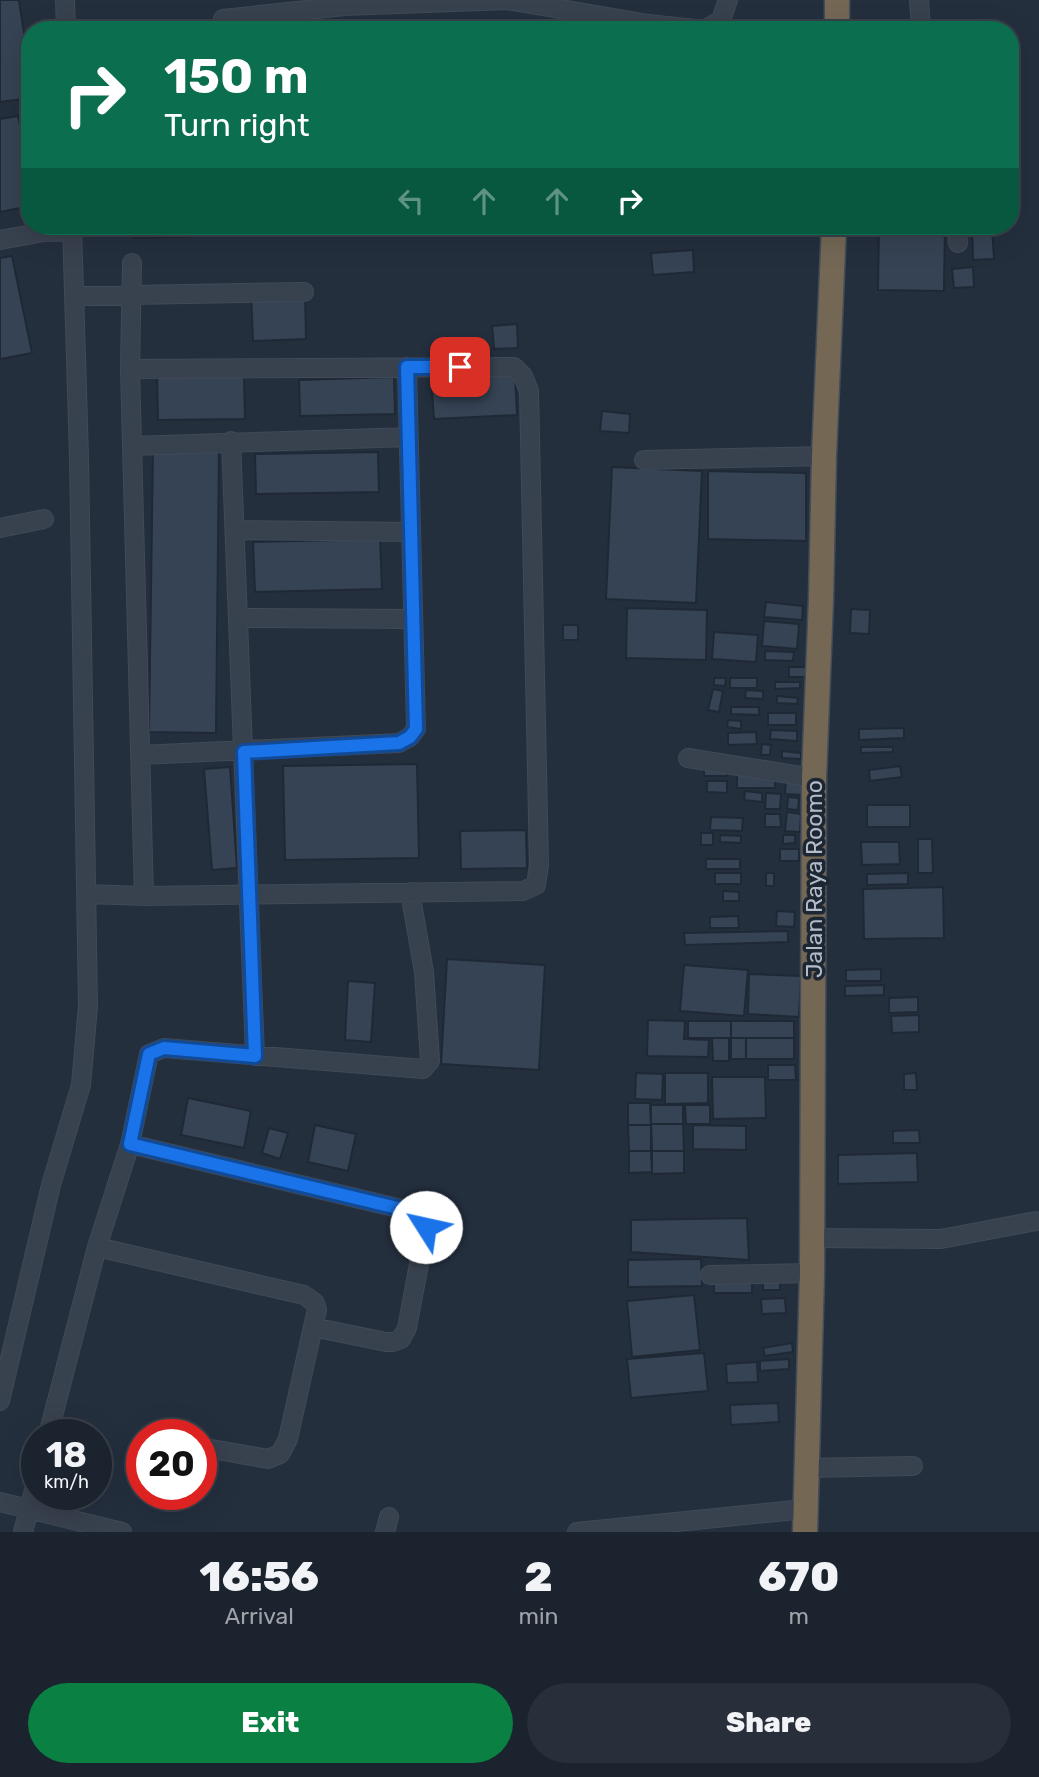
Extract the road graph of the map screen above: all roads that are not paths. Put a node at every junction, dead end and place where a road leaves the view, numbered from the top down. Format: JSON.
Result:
{"nodes":[{"id":1,"x":65,"y":0,"type":"edge"},
{"id":2,"x":727,"y":0,"type":"edge"},
{"id":3,"x":837,"y":0,"type":"edge"},
{"id":4,"x":919,"y":0,"type":"edge"},
{"id":5,"x":223,"y":19,"type":"dead end"},
{"id":6,"x":66,"y":21,"type":"edge"},
{"id":7,"x":632,"y":21,"type":"edge"},
{"id":8,"x":719,"y":21,"type":"edge"},
{"id":9,"x":837,"y":21,"type":"edge"},
{"id":10,"x":920,"y":21,"type":"edge"},
{"id":11,"x":31,"y":235,"type":"edge"},
{"id":12,"x":63,"y":235,"type":"edge"},
{"id":13,"x":834,"y":235,"type":"edge"},
{"id":14,"x":0,"y":240,"type":"edge"},
{"id":15,"x":132,"y":263,"type":"dead end"},
{"id":16,"x":304,"y":292,"type":"dead end"},
{"id":17,"x":131,"y":294,"type":"junction"},
{"id":18,"x":75,"y":296,"type":"junction"},
{"id":19,"x":407,"y":367,"type":"junction"},
{"id":20,"x":130,"y":369,"type":"junction"},
{"id":21,"x":408,"y":437,"type":"junction"},
{"id":22,"x":231,"y":441,"type":"junction"},
{"id":23,"x":132,"y":446,"type":"junction"},
{"id":24,"x":824,"y":456,"type":"junction"},
{"id":25,"x":644,"y":460,"type":"dead end"},
{"id":26,"x":44,"y":519,"type":"dead end"},
{"id":27,"x":0,"y":528,"type":"edge"},
{"id":28,"x":235,"y":530,"type":"junction"},
{"id":29,"x":411,"y":532,"type":"junction"},
{"id":30,"x":238,"y":618,"type":"junction"},
{"id":31,"x":413,"y":619,"type":"junction"},
{"id":32,"x":244,"y":752,"type":"junction"},
{"id":33,"x":140,"y":755,"type":"junction"},
{"id":34,"x":688,"y":758,"type":"dead end"},
{"id":35,"x":814,"y":778,"type":"junction"},
{"id":36,"x":410,"y":892,"type":"junction"},
{"id":37,"x":250,"y":893,"type":"junction"},
{"id":38,"x":88,"y":894,"type":"junction"},
{"id":39,"x":144,"y":896,"type":"junction"},
{"id":40,"x":255,"y":1056,"type":"junction"},
{"id":41,"x":130,"y":1144,"type":"junction"},
{"id":42,"x":1037,"y":1221,"type":"dead end"},
{"id":43,"x":812,"y":1238,"type":"junction"},
{"id":44,"x":97,"y":1247,"type":"junction"},
{"id":45,"x":812,"y":1273,"type":"junction"},
{"id":46,"x":710,"y":1275,"type":"dead end"},
{"id":47,"x":313,"y":1327,"type":"junction"},
{"id":48,"x":0,"y":1401,"type":"edge"},
{"id":49,"x":52,"y":1419,"type":"edge"},
{"id":50,"x":217,"y":1450,"type":"edge"},
{"id":51,"x":913,"y":1466,"type":"dead end"},
{"id":52,"x":806,"y":1468,"type":"junction"},
{"id":53,"x":0,"y":1502,"type":"edge"},
{"id":54,"x":21,"y":1508,"type":"edge"},
{"id":55,"x":29,"y":1510,"type":"joint"},
{"id":56,"x":805,"y":1520,"type":"edge"},
{"id":57,"x":60,"y":1525,"type":"edge"},
{"id":58,"x":23,"y":1532,"type":"edge"},
{"id":59,"x":122,"y":1532,"type":"edge"},
{"id":60,"x":577,"y":1532,"type":"edge"}],
"edges":[{"from":1,"to":6,"type":"lane"},
{"from":2,"to":8,"type":"lane"},
{"from":3,"to":9,"type":"highway"},
{"from":4,"to":10,"type":"lane"},
{"from":5,"to":7,"type":"lane"},
{"from":11,"to":14,"type":"lane"},
{"from":12,"to":18,"type":"lane"},
{"from":13,"to":24,"type":"highway","name":"Jalan Raya Roomo"},
{"from":15,"to":17,"type":"lane"},
{"from":16,"to":17,"type":"lane"},
{"from":17,"to":18,"type":"lane"},
{"from":17,"to":20,"type":"lane"},
{"from":18,"to":38,"type":"lane"},
{"from":19,"to":20,"type":"lane"},
{"from":19,"to":21,"type":"lane"},
{"from":19,"to":36,"type":"lane"},
{"from":20,"to":23,"type":"lane"},
{"from":21,"to":22,"type":"lane"},
{"from":21,"to":29,"type":"lane"},
{"from":22,"to":23,"type":"lane"},
{"from":22,"to":28,"type":"lane"},
{"from":23,"to":33,"type":"lane"},
{"from":24,"to":25,"type":"lane"},
{"from":24,"to":35,"type":"highway","name":"Jalan Raya Roomo"},
{"from":26,"to":27,"type":"lane"},
{"from":28,"to":29,"type":"lane"},
{"from":28,"to":30,"type":"lane"},
{"from":29,"to":31,"type":"lane"},
{"from":30,"to":31,"type":"lane"},
{"from":30,"to":32,"type":"lane"},
{"from":31,"to":32,"type":"lane"},
{"from":32,"to":33,"type":"lane"},
{"from":32,"to":37,"type":"lane"},
{"from":33,"to":39,"type":"lane"},
{"from":34,"to":35,"type":"lane"},
{"from":35,"to":43,"type":"highway","name":"Jalan Raya Roomo"},
{"from":36,"to":37,"type":"lane"},
{"from":36,"to":40,"type":"lane"},
{"from":37,"to":39,"type":"lane"},
{"from":37,"to":40,"type":"lane"},
{"from":38,"to":39,"type":"lane"},
{"from":38,"to":48,"type":"lane"},
{"from":40,"to":41,"type":"lane"},
{"from":41,"to":44,"type":"lane"},
{"from":41,"to":47,"type":"lane"},
{"from":42,"to":43,"type":"lane"},
{"from":43,"to":45,"type":"highway","name":"Jalan Raya Roomo"},
{"from":44,"to":47,"type":"lane"},
{"from":44,"to":49,"type":"lane"},
{"from":45,"to":46,"type":"lane"},
{"from":45,"to":52,"type":"highway","name":"Jalan Raya Roomo"},
{"from":47,"to":50,"type":"lane"},
{"from":51,"to":52,"type":"lane"},
{"from":52,"to":56,"type":"highway","name":"Jalan Raya Roomo"},
{"from":53,"to":54,"type":"lane"},
{"from":55,"to":57,"type":"lane"},
{"from":55,"to":58,"type":"lane"},
{"from":56,"to":60,"type":"lane"},
{"from":57,"to":59,"type":"lane"}]}
